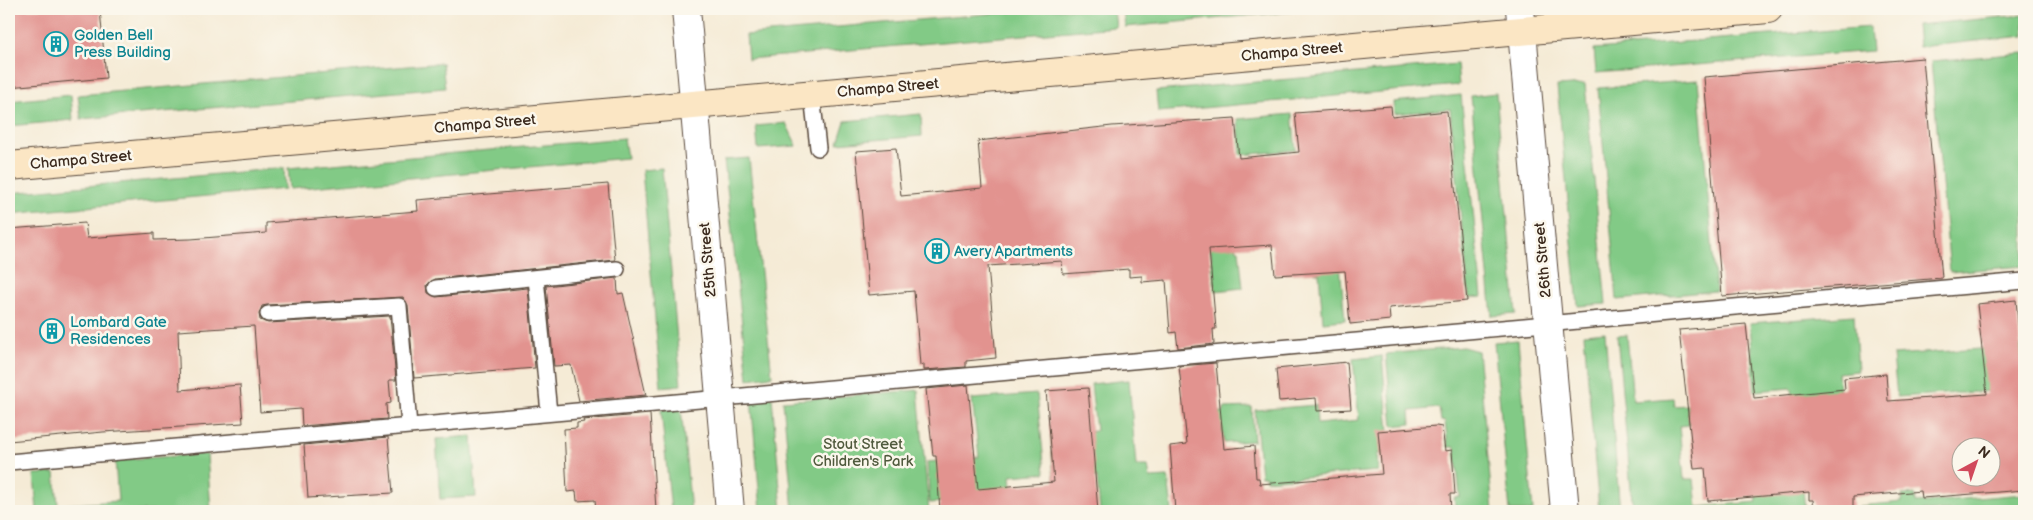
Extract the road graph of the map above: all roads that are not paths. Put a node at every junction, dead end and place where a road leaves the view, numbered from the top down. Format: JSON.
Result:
{"nodes":[{"id":1,"x":686,"y":9,"type":"edge"},
{"id":2,"x":1768,"y":9,"type":"edge"},
{"id":3,"x":1521,"y":20,"type":"edge"},
{"id":4,"x":812,"y":95,"type":"junction"},
{"id":5,"x":694,"y":105,"type":"junction"},
{"id":6,"x":818,"y":148,"type":"dead end"},
{"id":7,"x":9,"y":166,"type":"edge"},
{"id":8,"x":617,"y":269,"type":"dead end"},
{"id":9,"x":536,"y":278,"type":"junction"},
{"id":10,"x":2024,"y":281,"type":"edge"},
{"id":11,"x":436,"y":288,"type":"dead end"},
{"id":12,"x":268,"y":314,"type":"dead end"},
{"id":13,"x":1548,"y":324,"type":"junction"},
{"id":14,"x":720,"y":398,"type":"junction"},
{"id":15,"x":549,"y":413,"type":"junction"},
{"id":16,"x":409,"y":426,"type":"junction"},
{"id":17,"x":9,"y":462,"type":"edge"},
{"id":18,"x":730,"y":511,"type":"edge"},
{"id":19,"x":1565,"y":511,"type":"edge"}],
"edges":[{"from":1,"to":5,"type":"street","name":"25th Street"},
{"from":2,"to":3,"type":"main road","name":"Champa Street"},
{"from":3,"to":4,"type":"main road","name":"Champa Street"},
{"from":3,"to":13,"type":"street","name":"26th Street"},
{"from":4,"to":5,"type":"main road","name":"Champa Street"},
{"from":4,"to":6,"type":"lane"},
{"from":5,"to":7,"type":"main road","name":"Champa Street"},
{"from":5,"to":14,"type":"street","name":"25th Street"},
{"from":8,"to":9,"type":"lane"},
{"from":9,"to":11,"type":"lane"},
{"from":9,"to":15,"type":"lane"},
{"from":10,"to":13,"type":"lane"},
{"from":12,"to":16,"type":"lane"},
{"from":13,"to":14,"type":"lane"},
{"from":13,"to":19,"type":"street","name":"26th Street"},
{"from":14,"to":15,"type":"lane"},
{"from":14,"to":18,"type":"street","name":"25th Street"},
{"from":15,"to":16,"type":"lane"},
{"from":16,"to":17,"type":"lane"}]}
